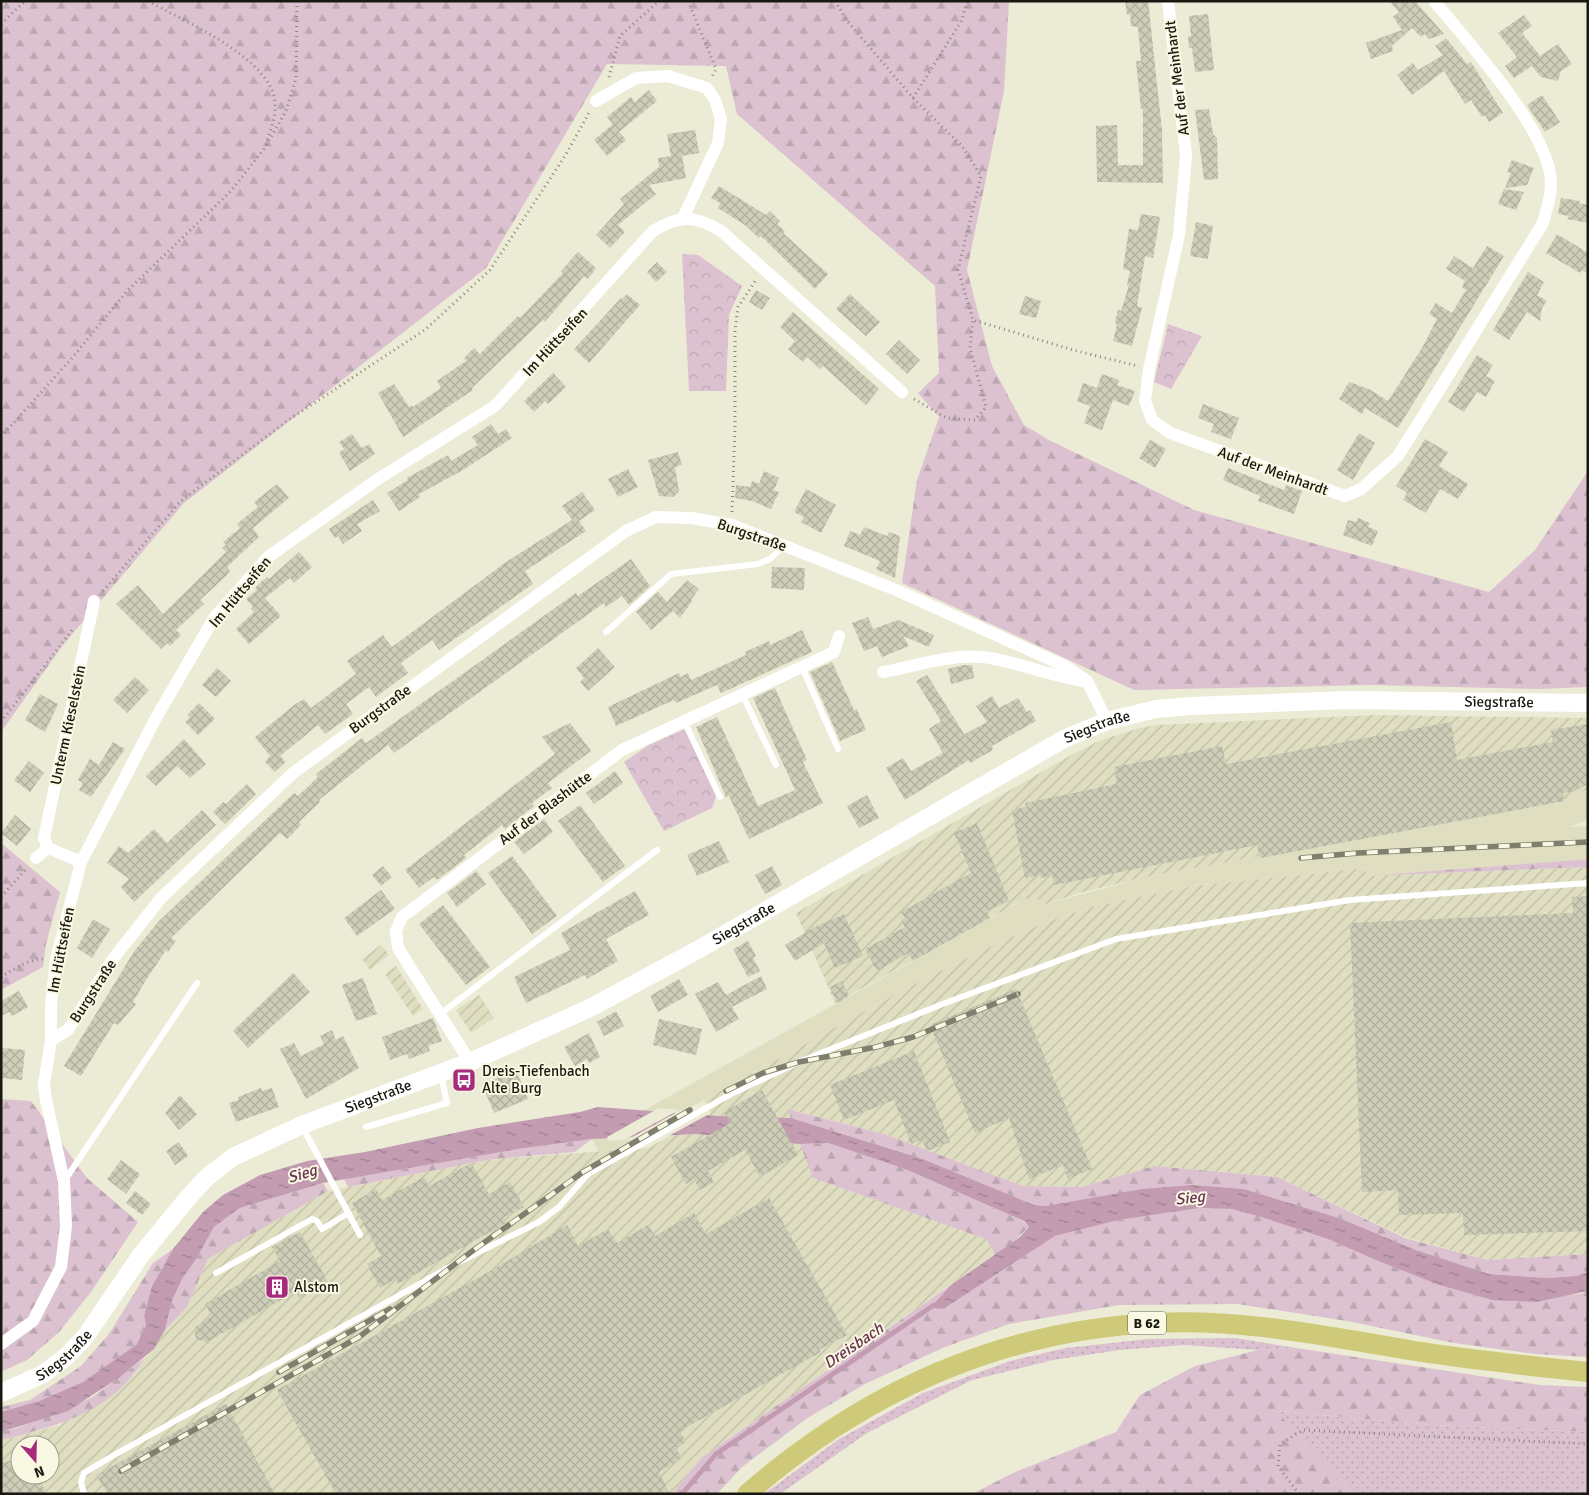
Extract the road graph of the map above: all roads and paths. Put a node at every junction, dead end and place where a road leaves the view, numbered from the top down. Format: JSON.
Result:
{"nodes":[{"id":1,"x":25,"y":1,"type":"edge"},
{"id":2,"x":148,"y":1,"type":"edge"},
{"id":3,"x":297,"y":1,"type":"edge"},
{"id":4,"x":659,"y":1,"type":"edge"},
{"id":5,"x":688,"y":1,"type":"edge"},
{"id":6,"x":834,"y":1,"type":"edge"},
{"id":7,"x":967,"y":1,"type":"edge"},
{"id":8,"x":1168,"y":1,"type":"edge"},
{"id":9,"x":1434,"y":1,"type":"edge"},
{"id":10,"x":1,"y":24,"type":"edge"},
{"id":11,"x":706,"y":88,"type":"junction"},
{"id":12,"x":912,"y":98,"type":"junction"},
{"id":13,"x":596,"y":101,"type":"junction"},
{"id":14,"x":264,"y":149,"type":"junction"},
{"id":15,"x":683,"y":218,"type":"junction"},
{"id":16,"x":766,"y":270,"type":"junction"},
{"id":17,"x":972,"y":320,"type":"junction"},
{"id":18,"x":1149,"y":369,"type":"junction"},
{"id":19,"x":902,"y":392,"type":"joint"},
{"id":20,"x":1,"y":437,"type":"edge"},
{"id":21,"x":732,"y":525,"type":"junction"},
{"id":22,"x":783,"y":546,"type":"junction"},
{"id":23,"x":94,"y":601,"type":"joint"},
{"id":24,"x":76,"y":625,"type":"dead end"},
{"id":25,"x":606,"y":632,"type":"dead end"},
{"id":26,"x":838,"y":636,"type":"dead end"},
{"id":27,"x":802,"y":667,"type":"junction"},
{"id":28,"x":883,"y":672,"type":"dead end"},
{"id":29,"x":1087,"y":681,"type":"junction"},
{"id":30,"x":742,"y":694,"type":"junction"},
{"id":31,"x":1588,"y":703,"type":"edge"},
{"id":32,"x":2,"y":720,"type":"edge"},
{"id":33,"x":684,"y":721,"type":"junction"},
{"id":34,"x":1108,"y":721,"type":"junction"},
{"id":35,"x":838,"y":749,"type":"dead end"},
{"id":36,"x":776,"y":765,"type":"dead end"},
{"id":37,"x":720,"y":797,"type":"dead end"},
{"id":38,"x":48,"y":848,"type":"junction"},
{"id":39,"x":657,"y":850,"type":"dead end"},
{"id":40,"x":36,"y":858,"type":"joint"},
{"id":41,"x":81,"y":862,"type":"junction"},
{"id":42,"x":1588,"y":883,"type":"edge"},
{"id":43,"x":1,"y":897,"type":"edge"},
{"id":44,"x":56,"y":958,"type":"junction"},
{"id":45,"x":1,"y":977,"type":"edge"},
{"id":46,"x":197,"y":984,"type":"dead end"},
{"id":47,"x":440,"y":1014,"type":"junction"},
{"id":48,"x":51,"y":1040,"type":"junction"},
{"id":49,"x":470,"y":1062,"type":"junction"},
{"id":50,"x":440,"y":1073,"type":"junction"},
{"id":51,"x":302,"y":1125,"type":"junction"},
{"id":52,"x":366,"y":1127,"type":"dead end"},
{"id":53,"x":64,"y":1181,"type":"junction"},
{"id":54,"x":348,"y":1213,"type":"junction"},
{"id":55,"x":360,"y":1236,"type":"dead end"},
{"id":56,"x":216,"y":1273,"type":"dead end"},
{"id":57,"x":1,"y":1344,"type":"edge"},
{"id":58,"x":1588,"y":1372,"type":"edge"},
{"id":59,"x":1,"y":1392,"type":"edge"},
{"id":60,"x":1588,"y":1444,"type":"edge"},
{"id":61,"x":84,"y":1494,"type":"edge"},
{"id":62,"x":747,"y":1494,"type":"edge"},
{"id":63,"x":1299,"y":1494,"type":"edge"}],
"edges":[{"from":1,"to":10,"type":"path"},
{"from":2,"to":14,"type":"path"},
{"from":3,"to":14,"type":"path"},
{"from":4,"to":13,"type":"path"},
{"from":5,"to":11,"type":"path"},
{"from":6,"to":12,"type":"path"},
{"from":7,"to":12,"type":"path"},
{"from":8,"to":18,"type":"street","name":"Auf der Meinhardt"},
{"from":9,"to":18,"type":"street","name":"Auf der Meinhardt"},
{"from":11,"to":13,"type":"street"},
{"from":11,"to":15,"type":"street"},
{"from":12,"to":17,"type":"path"},
{"from":13,"to":23,"type":"path"},
{"from":14,"to":20,"type":"path"},
{"from":15,"to":16,"type":"street"},
{"from":15,"to":41,"type":"street","name":"Im Hüttseifen"},
{"from":16,"to":19,"type":"street"},
{"from":16,"to":21,"type":"path"},
{"from":17,"to":18,"type":"path"},
{"from":17,"to":19,"type":"path"},
{"from":21,"to":22,"type":"street","name":"Burgstraße"},
{"from":21,"to":48,"type":"street","name":"Burgstraße"},
{"from":22,"to":25,"type":"lane"},
{"from":22,"to":29,"type":"street","name":"Burgstraße"},
{"from":23,"to":38,"type":"street","name":"Unterm Kieselstein"},
{"from":24,"to":32,"type":"path"},
{"from":26,"to":27,"type":"street","name":"Auf der Blashütte"},
{"from":27,"to":30,"type":"street","name":"Auf der Blashütte"},
{"from":27,"to":35,"type":"lane"},
{"from":28,"to":29,"type":"street"},
{"from":29,"to":34,"type":"street","name":"Burgstraße"},
{"from":30,"to":33,"type":"street","name":"Auf der Blashütte"},
{"from":30,"to":36,"type":"lane"},
{"from":31,"to":34,"type":"street","name":"Siegstraße"},
{"from":33,"to":37,"type":"lane"},
{"from":33,"to":47,"type":"street","name":"Auf der Blashütte"},
{"from":34,"to":49,"type":"street","name":"Siegstraße"},
{"from":38,"to":40,"type":"street"},
{"from":38,"to":41,"type":"street"},
{"from":39,"to":47,"type":"lane"},
{"from":40,"to":43,"type":"path"},
{"from":41,"to":44,"type":"street","name":"Im Hüttseifen"},
{"from":42,"to":61,"type":"lane"},
{"from":44,"to":45,"type":"path"},
{"from":44,"to":48,"type":"street","name":"Im Hüttseifen"},
{"from":46,"to":53,"type":"lane"},
{"from":47,"to":49,"type":"street","name":"Auf der Blashütte"},
{"from":48,"to":53,"type":"street"},
{"from":49,"to":50,"type":"street","name":"Siegstraße"},
{"from":50,"to":51,"type":"street","name":"Siegstraße"},
{"from":50,"to":52,"type":"lane"},
{"from":51,"to":54,"type":"lane"},
{"from":51,"to":59,"type":"street","name":"Siegstraße"},
{"from":53,"to":57,"type":"street"},
{"from":54,"to":55,"type":"lane"},
{"from":54,"to":56,"type":"lane"},
{"from":58,"to":62,"type":"main road","number":"B 62"},
{"from":60,"to":63,"type":"path"}]}
